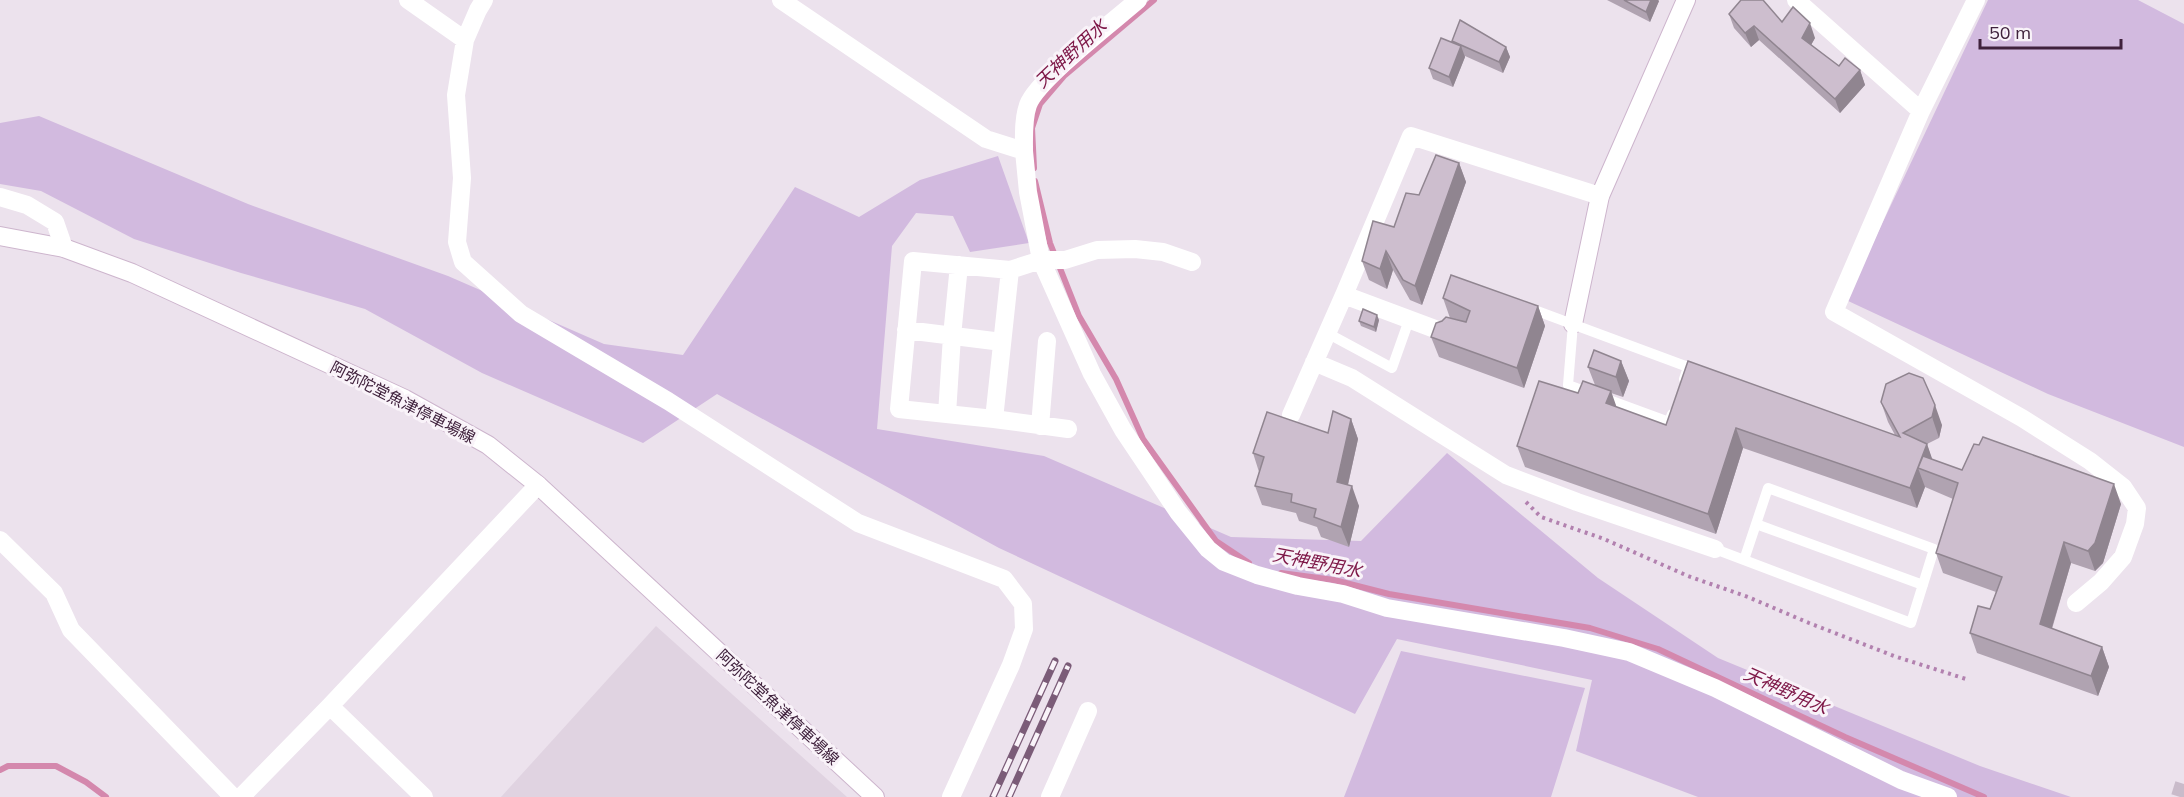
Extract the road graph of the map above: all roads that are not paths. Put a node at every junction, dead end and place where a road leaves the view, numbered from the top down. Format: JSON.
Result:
{"nodes":[{"id":1,"x":408,"y":0,"type":"edge"},
{"id":2,"x":484,"y":0,"type":"edge"},
{"id":3,"x":781,"y":0,"type":"edge"},
{"id":4,"x":1138,"y":0,"type":"edge"},
{"id":5,"x":1686,"y":0,"type":"edge"},
{"id":6,"x":1796,"y":0,"type":"edge"},
{"id":7,"x":1976,"y":0,"type":"edge"},
{"id":8,"x":465,"y":40,"type":"junction"},
{"id":9,"x":1921,"y":111,"type":"junction"},
{"id":10,"x":1024,"y":151,"type":"junction"},
{"id":11,"x":1600,"y":196,"type":"junction"},
{"id":12,"x":0,"y":197,"type":"edge"},
{"id":13,"x":0,"y":236,"type":"edge"},
{"id":14,"x":64,"y":248,"type":"junction"},
{"id":15,"x":1041,"y":260,"type":"junction"},
{"id":16,"x":1192,"y":262,"type":"dead end"},
{"id":17,"x":959,"y":265,"type":"junction"},
{"id":18,"x":1010,"y":270,"type":"junction"},
{"id":19,"x":1344,"y":295,"type":"junction"},
{"id":20,"x":1520,"y":304,"type":"edge"},
{"id":21,"x":1409,"y":320,"type":"junction"},
{"id":22,"x":1574,"y":324,"type":"junction"},
{"id":23,"x":906,"y":330,"type":"junction"},
{"id":24,"x":1443,"y":332,"type":"edge"},
{"id":25,"x":1327,"y":333,"type":"junction"},
{"id":26,"x":952,"y":336,"type":"junction"},
{"id":27,"x":1047,"y":341,"type":"dead end"},
{"id":28,"x":1002,"y":342,"type":"junction"},
{"id":29,"x":1314,"y":362,"type":"junction"},
{"id":30,"x":947,"y":414,"type":"junction"},
{"id":31,"x":1291,"y":415,"type":"dead end"},
{"id":32,"x":994,"y":419,"type":"junction"},
{"id":33,"x":1040,"y":426,"type":"junction"},
{"id":34,"x":1068,"y":429,"type":"dead end"},
{"id":35,"x":538,"y":484,"type":"junction"},
{"id":36,"x":1756,"y":524,"type":"junction"},
{"id":37,"x":0,"y":540,"type":"edge"},
{"id":38,"x":1715,"y":549,"type":"joint"},
{"id":39,"x":1744,"y":560,"type":"junction"},
{"id":40,"x":1923,"y":585,"type":"junction"},
{"id":41,"x":2076,"y":603,"type":"dead end"},
{"id":42,"x":330,"y":706,"type":"junction"},
{"id":43,"x":1088,"y":711,"type":"dead end"},
{"id":44,"x":233,"y":797,"type":"edge"},
{"id":45,"x":241,"y":797,"type":"edge"},
{"id":46,"x":424,"y":797,"type":"edge"},
{"id":47,"x":875,"y":797,"type":"edge"},
{"id":48,"x":951,"y":797,"type":"edge"},
{"id":49,"x":1050,"y":797,"type":"edge"},
{"id":50,"x":1948,"y":797,"type":"edge"}],
"edges":[{"from":1,"to":8,"type":"street"},
{"from":2,"to":8,"type":"street"},
{"from":3,"to":10,"type":"street"},
{"from":4,"to":10,"type":"street"},
{"from":5,"to":11,"type":"street"},
{"from":6,"to":9,"type":"street"},
{"from":7,"to":9,"type":"street"},
{"from":8,"to":48,"type":"street"},
{"from":9,"to":41,"type":"street"},
{"from":10,"to":15,"type":"street"},
{"from":11,"to":19,"type":"street"},
{"from":11,"to":22,"type":"street"},
{"from":12,"to":14,"type":"street"},
{"from":13,"to":14,"type":"street","name":"阿弥陀堂魚津停車場線"},
{"from":14,"to":35,"type":"street","name":"阿弥陀堂魚津停車場線"},
{"from":15,"to":16,"type":"street"},
{"from":15,"to":18,"type":"street"},
{"from":15,"to":50,"type":"street"},
{"from":17,"to":18,"type":"street"},
{"from":17,"to":23,"type":"street"},
{"from":17,"to":26,"type":"street"},
{"from":18,"to":28,"type":"street"},
{"from":19,"to":21,"type":"street"},
{"from":19,"to":25,"type":"street"},
{"from":20,"to":22,"type":"lane"},
{"from":21,"to":24,"type":"street"},
{"from":21,"to":25,"type":"lane"},
{"from":22,"to":22,"type":"lane"},
{"from":23,"to":26,"type":"street"},
{"from":23,"to":30,"type":"street"},
{"from":25,"to":29,"type":"street"},
{"from":26,"to":28,"type":"street"},
{"from":26,"to":30,"type":"street"},
{"from":27,"to":33,"type":"street"},
{"from":28,"to":32,"type":"street"},
{"from":29,"to":31,"type":"street"},
{"from":29,"to":38,"type":"street"},
{"from":30,"to":32,"type":"street"},
{"from":32,"to":33,"type":"street"},
{"from":33,"to":34,"type":"street"},
{"from":35,"to":42,"type":"street"},
{"from":35,"to":47,"type":"street","name":"阿弥陀堂魚津停車場線"},
{"from":36,"to":39,"type":"lane"},
{"from":36,"to":40,"type":"lane"},
{"from":36,"to":40,"type":"lane"},
{"from":37,"to":44,"type":"street"},
{"from":38,"to":39,"type":"lane"},
{"from":39,"to":40,"type":"lane"},
{"from":42,"to":45,"type":"street"},
{"from":42,"to":46,"type":"street"},
{"from":43,"to":49,"type":"street"}]}
